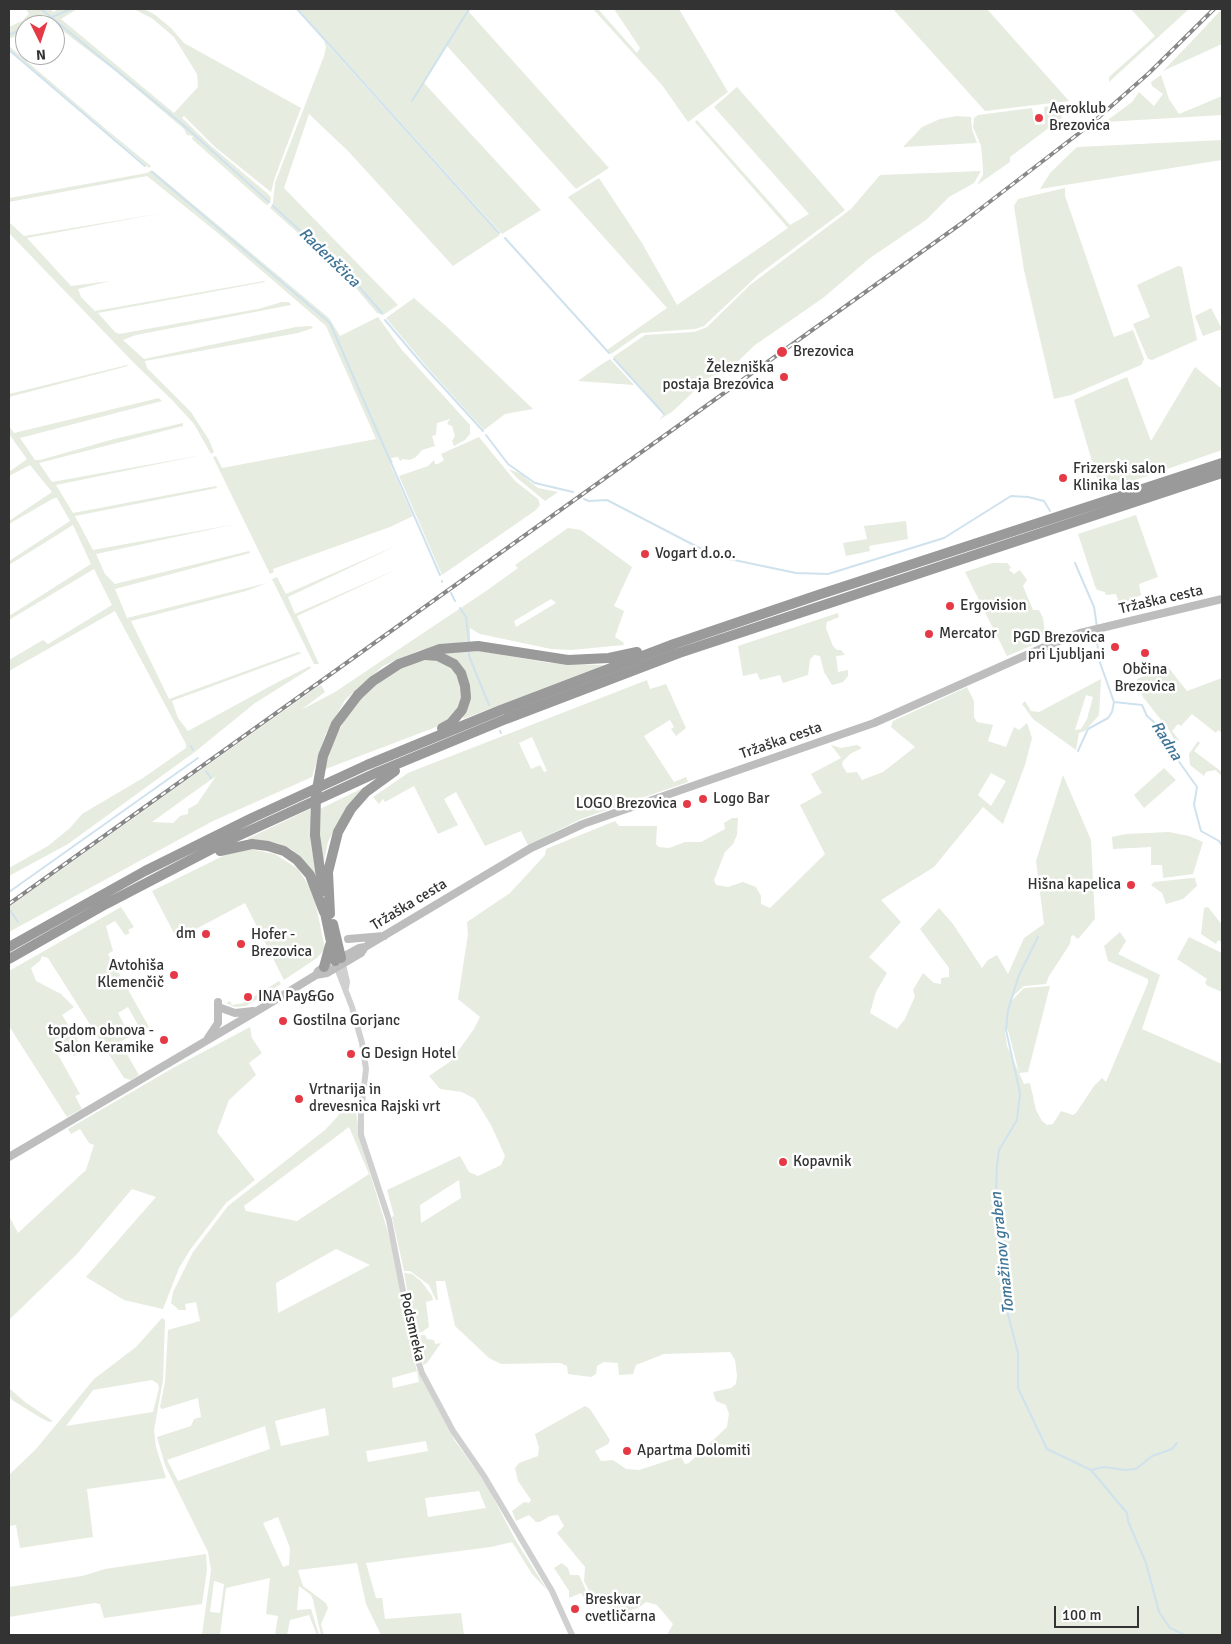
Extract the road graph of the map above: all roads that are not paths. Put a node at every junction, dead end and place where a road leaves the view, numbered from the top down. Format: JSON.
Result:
{"nodes":[{"id":1,"x":1222,"y":463,"type":"edge"},
{"id":2,"x":1222,"y":473,"type":"edge"},
{"id":3,"x":1222,"y":600,"type":"edge"},
{"id":4,"x":674,"y":644,"type":"junction"},
{"id":5,"x":412,"y":658,"type":"junction"},
{"id":6,"x":415,"y":745,"type":"junction"},
{"id":7,"x":425,"y":752,"type":"junction"},
{"id":8,"x":182,"y":864,"type":"junction"},
{"id":9,"x":327,"y":913,"type":"junction"},
{"id":10,"x":335,"y":932,"type":"junction"},
{"id":11,"x":384,"y":936,"type":"junction"},
{"id":12,"x":348,"y":939,"type":"joint"},
{"id":13,"x":330,"y":944,"type":"junction"},
{"id":14,"x":9,"y":947,"type":"edge"},
{"id":15,"x":9,"y":959,"type":"edge"},
{"id":16,"x":339,"y":962,"type":"junction"},
{"id":17,"x":320,"y":971,"type":"junction"},
{"id":18,"x":262,"y":1008,"type":"junction"},
{"id":19,"x":203,"y":1043,"type":"junction"},
{"id":20,"x":9,"y":1157,"type":"edge"},
{"id":21,"x":572,"y":1635,"type":"edge"}],
"edges":[{"from":1,"to":4,"type":"highway"},
{"from":2,"to":7,"type":"highway"},
{"from":3,"to":11,"type":"main road","name":"Tržaška cesta"},
{"from":4,"to":5,"type":"highway"},
{"from":4,"to":6,"type":"highway"},
{"from":5,"to":6,"type":"highway"},
{"from":5,"to":9,"type":"highway","bridge":true},
{"from":6,"to":14,"type":"highway"},
{"from":7,"to":8,"type":"highway"},
{"from":7,"to":9,"type":"highway"},
{"from":8,"to":9,"type":"highway"},
{"from":8,"to":15,"type":"highway"},
{"from":9,"to":10,"type":"highway"},
{"from":9,"to":13,"type":"highway"},
{"from":10,"to":12,"type":"highway"},
{"from":10,"to":16,"type":"highway"},
{"from":11,"to":12,"type":"main road"},
{"from":11,"to":16,"type":"main road","name":"Tržaška cesta"},
{"from":13,"to":16,"type":"highway"},
{"from":13,"to":17,"type":"highway"},
{"from":16,"to":17,"type":"main road","name":"Tržaška cesta"},
{"from":16,"to":21,"type":"street","name":"Podsmreka"},
{"from":17,"to":18,"type":"main road","name":"Tržaška cesta"},
{"from":18,"to":19,"type":"main road","name":"Tržaška cesta"},
{"from":18,"to":19,"type":"main road"},
{"from":19,"to":20,"type":"main road","name":"Tržaška cesta"}]}
